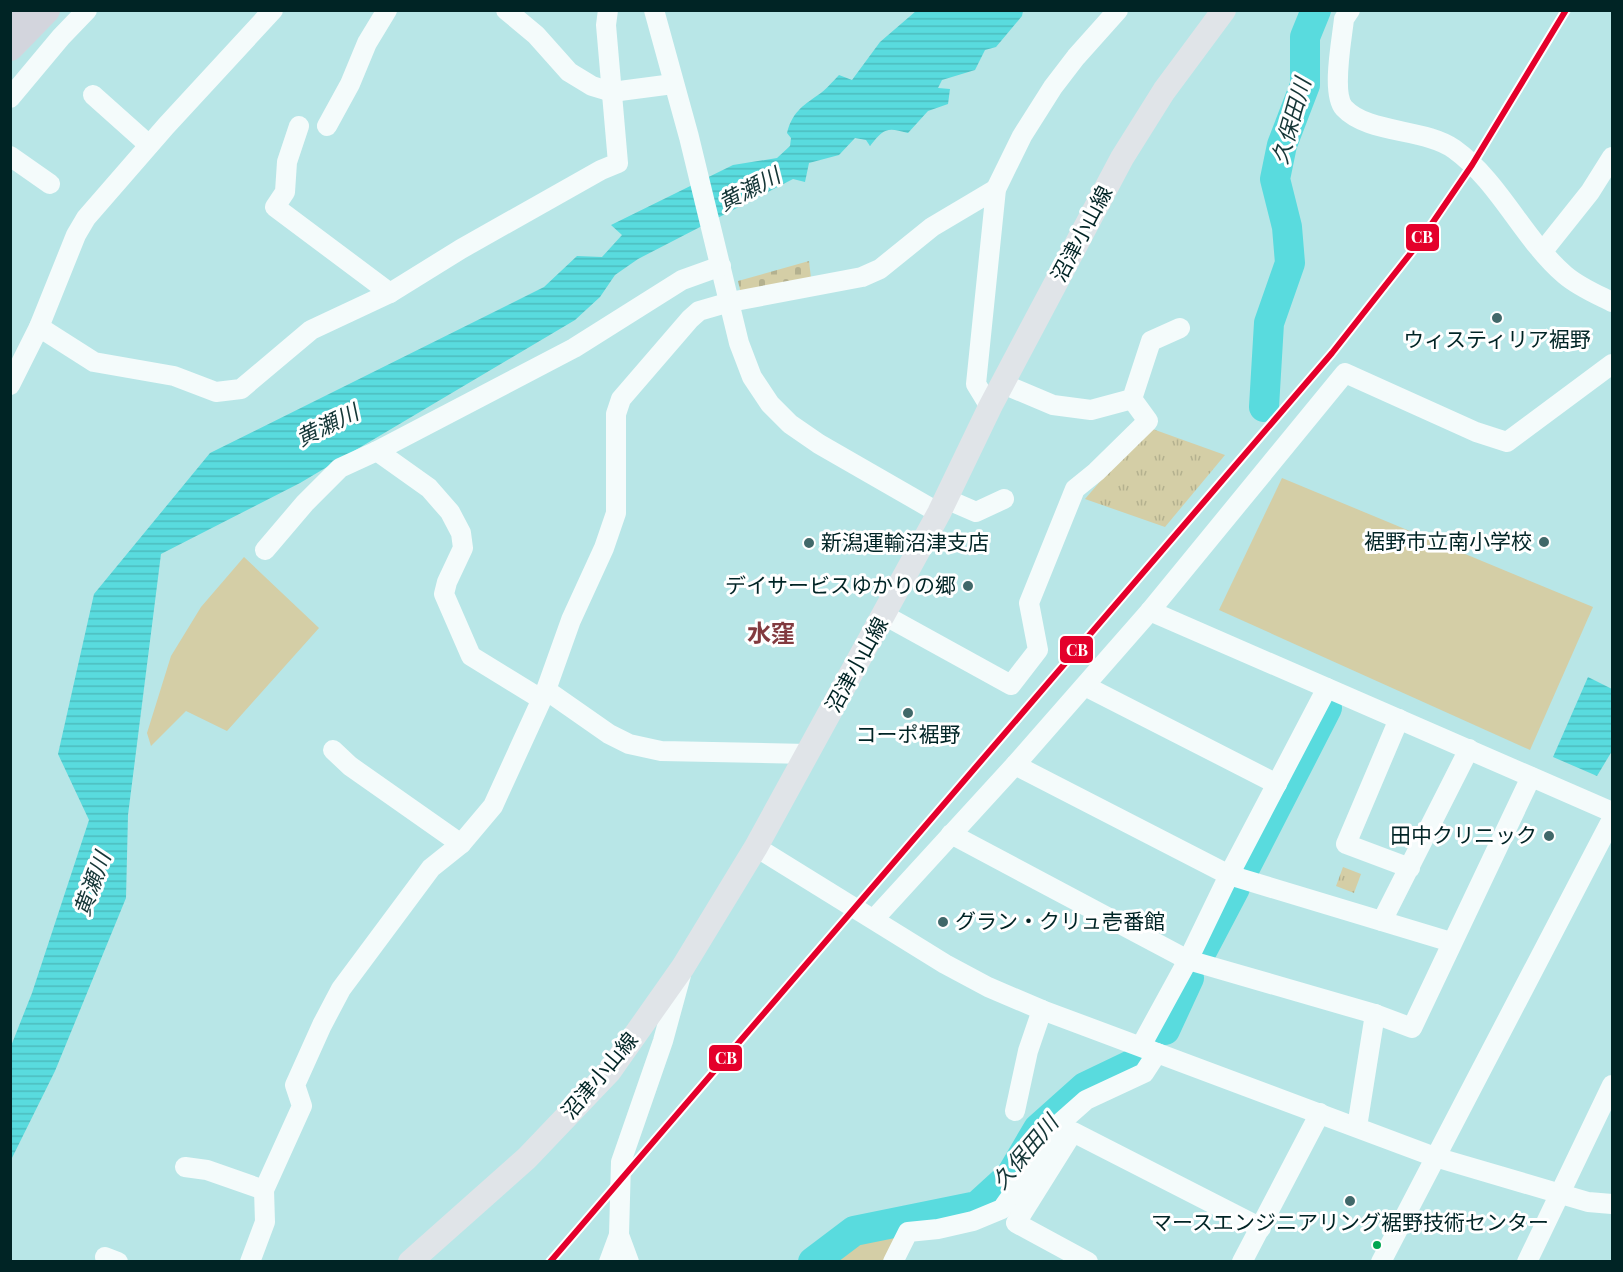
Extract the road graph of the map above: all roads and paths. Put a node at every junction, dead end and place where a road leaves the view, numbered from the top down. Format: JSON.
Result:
{"nodes":[{"id":1,"x":46,"y":10,"type":"edge"},
{"id":2,"x":87,"y":10,"type":"edge"},
{"id":3,"x":273,"y":10,"type":"edge"},
{"id":4,"x":387,"y":10,"type":"edge"},
{"id":5,"x":506,"y":10,"type":"edge"},
{"id":6,"x":608,"y":10,"type":"edge"},
{"id":7,"x":654,"y":10,"type":"edge"},
{"id":8,"x":1118,"y":10,"type":"edge"},
{"id":9,"x":1224,"y":10,"type":"edge"},
{"id":10,"x":1350,"y":10,"type":"edge"},
{"id":11,"x":61,"y":37,"type":"junction"},
{"id":12,"x":10,"y":47,"type":"edge"},
{"id":13,"x":10,"y":79,"type":"edge"},
{"id":14,"x":674,"y":84,"type":"junction"},
{"id":15,"x":612,"y":92,"type":"junction"},
{"id":16,"x":93,"y":95,"type":"dead end"},
{"id":17,"x":10,"y":98,"type":"edge"},
{"id":18,"x":299,"y":126,"type":"dead end"},
{"id":19,"x":327,"y":126,"type":"dead end"},
{"id":20,"x":149,"y":145,"type":"junction"},
{"id":21,"x":10,"y":156,"type":"edge"},
{"id":22,"x":1612,"y":157,"type":"edge"},
{"id":23,"x":50,"y":184,"type":"dead end"},
{"id":24,"x":996,"y":189,"type":"junction"},
{"id":25,"x":1543,"y":251,"type":"junction"},
{"id":26,"x":719,"y":262,"type":"junction"},
{"id":27,"x":390,"y":293,"type":"junction"},
{"id":28,"x":730,"y":302,"type":"junction"},
{"id":29,"x":1612,"y":302,"type":"edge"},
{"id":30,"x":39,"y":327,"type":"junction"},
{"id":31,"x":1180,"y":328,"type":"dead end"},
{"id":32,"x":1612,"y":364,"type":"edge"},
{"id":33,"x":1003,"y":384,"type":"junction"},
{"id":34,"x":10,"y":385,"type":"edge"},
{"id":35,"x":1132,"y":399,"type":"junction"},
{"id":36,"x":990,"y":407,"type":"junction"},
{"id":37,"x":377,"y":451,"type":"junction"},
{"id":38,"x":1004,"y":499,"type":"dead end"},
{"id":39,"x":943,"y":506,"type":"junction"},
{"id":40,"x":265,"y":550,"type":"dead end"},
{"id":41,"x":1150,"y":611,"type":"junction"},
{"id":42,"x":884,"y":615,"type":"junction"},
{"id":43,"x":1085,"y":686,"type":"junction"},
{"id":44,"x":1327,"y":688,"type":"junction"},
{"id":45,"x":543,"y":694,"type":"junction"},
{"id":46,"x":1399,"y":719,"type":"junction"},
{"id":47,"x":1469,"y":749,"type":"junction"},
{"id":48,"x":333,"y":750,"type":"dead end"},
{"id":49,"x":808,"y":754,"type":"junction"},
{"id":50,"x":1015,"y":765,"type":"junction"},
{"id":51,"x":1531,"y":777,"type":"junction"},
{"id":52,"x":1277,"y":784,"type":"junction"},
{"id":53,"x":1612,"y":812,"type":"edge"},
{"id":54,"x":1612,"y":819,"type":"edge"},
{"id":55,"x":951,"y":834,"type":"junction"},
{"id":56,"x":461,"y":844,"type":"junction"},
{"id":57,"x":756,"y":847,"type":"junction"},
{"id":58,"x":1410,"y":868,"type":"junction"},
{"id":59,"x":1229,"y":875,"type":"junction"},
{"id":60,"x":874,"y":919,"type":"junction"},
{"id":61,"x":1382,"y":921,"type":"junction"},
{"id":62,"x":1451,"y":942,"type":"junction"},
{"id":63,"x":1188,"y":960,"type":"junction"},
{"id":64,"x":683,"y":967,"type":"junction"},
{"id":65,"x":1042,"y":1010,"type":"junction"},
{"id":66,"x":1375,"y":1014,"type":"junction"},
{"id":67,"x":1149,"y":1049,"type":"junction"},
{"id":68,"x":1612,"y":1085,"type":"edge"},
{"id":69,"x":1015,"y":1111,"type":"dead end"},
{"id":70,"x":1320,"y":1113,"type":"junction"},
{"id":71,"x":1067,"y":1127,"type":"junction"},
{"id":72,"x":1357,"y":1127,"type":"junction"},
{"id":73,"x":1435,"y":1157,"type":"junction"},
{"id":74,"x":185,"y":1167,"type":"dead end"},
{"id":75,"x":264,"y":1190,"type":"junction"},
{"id":76,"x":1559,"y":1194,"type":"junction"},
{"id":77,"x":1612,"y":1204,"type":"edge"},
{"id":78,"x":1261,"y":1228,"type":"junction"},
{"id":79,"x":618,"y":1235,"type":"junction"},
{"id":80,"x":250,"y":1262,"type":"edge"},
{"id":81,"x":410,"y":1262,"type":"edge"},
{"id":82,"x":609,"y":1262,"type":"edge"},
{"id":83,"x":629,"y":1262,"type":"edge"},
{"id":84,"x":893,"y":1262,"type":"edge"},
{"id":85,"x":1088,"y":1262,"type":"edge"},
{"id":86,"x":1242,"y":1262,"type":"edge"},
{"id":87,"x":1381,"y":1262,"type":"edge"},
{"id":88,"x":1527,"y":1262,"type":"edge"}],
"edges":[{"from":1,"to":12,"type":"highway"},
{"from":2,"to":11,"type":"street"},
{"from":3,"to":20,"type":"street"},
{"from":4,"to":19,"type":"street"},
{"from":5,"to":15,"type":"street"},
{"from":6,"to":15,"type":"street"},
{"from":7,"to":14,"type":"street"},
{"from":8,"to":24,"type":"street"},
{"from":9,"to":33,"type":"main road","name":"沼津小山線"},
{"from":10,"to":25,"type":"street"},
{"from":11,"to":13,"type":"street"},
{"from":11,"to":17,"type":"street"},
{"from":14,"to":15,"type":"street"},
{"from":14,"to":26,"type":"street"},
{"from":15,"to":27,"type":"street"},
{"from":16,"to":20,"type":"street"},
{"from":18,"to":27,"type":"street"},
{"from":20,"to":30,"type":"street"},
{"from":21,"to":23,"type":"street"},
{"from":22,"to":25,"type":"street"},
{"from":24,"to":28,"type":"street"},
{"from":24,"to":36,"type":"street"},
{"from":25,"to":29,"type":"street"},
{"from":26,"to":28,"type":"street"},
{"from":26,"to":37,"type":"street"},
{"from":27,"to":30,"type":"street"},
{"from":28,"to":39,"type":"street"},
{"from":28,"to":45,"type":"street"},
{"from":30,"to":34,"type":"street"},
{"from":31,"to":35,"type":"street"},
{"from":32,"to":41,"type":"street"},
{"from":33,"to":35,"type":"street"},
{"from":33,"to":36,"type":"main road","name":"沼津小山線"},
{"from":35,"to":42,"type":"street"},
{"from":36,"to":39,"type":"main road","name":"沼津小山線"},
{"from":37,"to":40,"type":"street"},
{"from":37,"to":45,"type":"street"},
{"from":38,"to":39,"type":"street"},
{"from":39,"to":42,"type":"main road","name":"沼津小山線"},
{"from":41,"to":43,"type":"street"},
{"from":41,"to":44,"type":"street"},
{"from":42,"to":49,"type":"main road","name":"沼津小山線"},
{"from":43,"to":50,"type":"street"},
{"from":43,"to":52,"type":"street"},
{"from":44,"to":46,"type":"street"},
{"from":44,"to":52,"type":"street"},
{"from":45,"to":49,"type":"street"},
{"from":45,"to":56,"type":"street"},
{"from":46,"to":47,"type":"street"},
{"from":46,"to":58,"type":"street"},
{"from":47,"to":51,"type":"street"},
{"from":47,"to":58,"type":"street"},
{"from":48,"to":56,"type":"street"},
{"from":49,"to":57,"type":"main road","name":"沼津小山線"},
{"from":50,"to":55,"type":"street"},
{"from":50,"to":59,"type":"street"},
{"from":51,"to":53,"type":"street"},
{"from":51,"to":62,"type":"street"},
{"from":52,"to":59,"type":"street"},
{"from":54,"to":73,"type":"street"},
{"from":55,"to":60,"type":"street"},
{"from":55,"to":63,"type":"street"},
{"from":56,"to":75,"type":"street"},
{"from":57,"to":60,"type":"street"},
{"from":57,"to":64,"type":"main road","name":"沼津小山線"},
{"from":58,"to":61,"type":"street"},
{"from":59,"to":61,"type":"street"},
{"from":59,"to":63,"type":"street"},
{"from":60,"to":65,"type":"street"},
{"from":61,"to":62,"type":"street"},
{"from":62,"to":66,"type":"street"},
{"from":63,"to":66,"type":"street"},
{"from":63,"to":67,"type":"street"},
{"from":64,"to":79,"type":"street"},
{"from":64,"to":81,"type":"main road","name":"沼津小山線"},
{"from":65,"to":67,"type":"street"},
{"from":65,"to":69,"type":"street"},
{"from":66,"to":72,"type":"street"},
{"from":67,"to":70,"type":"street"},
{"from":67,"to":71,"type":"street"},
{"from":68,"to":76,"type":"street"},
{"from":70,"to":72,"type":"street"},
{"from":70,"to":78,"type":"street"},
{"from":71,"to":78,"type":"street"},
{"from":71,"to":84,"type":"street"},
{"from":71,"to":85,"type":"street"},
{"from":72,"to":73,"type":"street"},
{"from":73,"to":76,"type":"street"},
{"from":73,"to":87,"type":"street"},
{"from":74,"to":75,"type":"street"},
{"from":75,"to":80,"type":"street"},
{"from":76,"to":77,"type":"street"},
{"from":76,"to":88,"type":"street"},
{"from":78,"to":86,"type":"street"},
{"from":79,"to":82,"type":"street"},
{"from":79,"to":83,"type":"street"}]}
